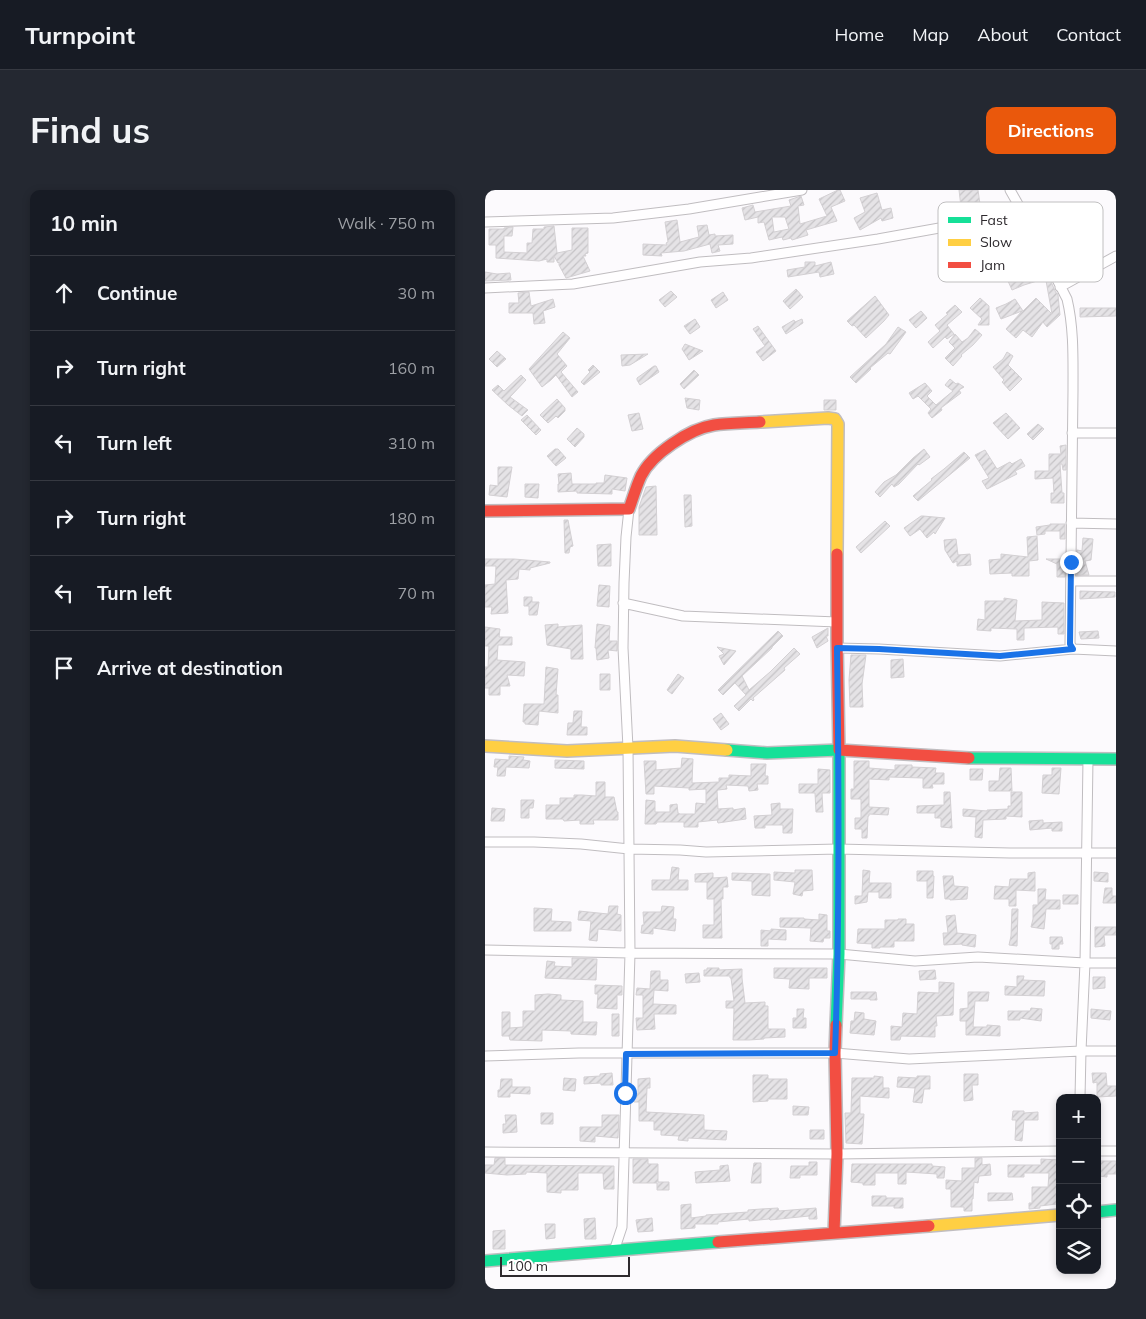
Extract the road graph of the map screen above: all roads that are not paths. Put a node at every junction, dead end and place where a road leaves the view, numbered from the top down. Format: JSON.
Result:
{"nodes":[{"id":1,"x":802,"y":190,"type":"edge"},
{"id":2,"x":1009,"y":190,"type":"edge"},
{"id":3,"x":1016,"y":202,"type":"edge"},
{"id":4,"x":485,"y":222,"type":"edge"},
{"id":5,"x":938,"y":228,"type":"edge"},
{"id":6,"x":1116,"y":256,"type":"edge"},
{"id":7,"x":1103,"y":263,"type":"edge"},
{"id":8,"x":1058,"y":282,"type":"edge"},
{"id":9,"x":1067,"y":282,"type":"edge"},
{"id":10,"x":1060,"y":286,"type":"junction"},
{"id":11,"x":485,"y":288,"type":"edge"},
{"id":12,"x":1072,"y":433,"type":"junction"},
{"id":13,"x":1116,"y":433,"type":"edge"},
{"id":14,"x":629,"y":509,"type":"junction"},
{"id":15,"x":485,"y":511,"type":"edge"},
{"id":16,"x":1071,"y":523,"type":"junction"},
{"id":17,"x":1116,"y":524,"type":"edge"},
{"id":18,"x":1071,"y":581,"type":"junction"},
{"id":19,"x":1116,"y":581,"type":"edge"},
{"id":20,"x":623,"y":603,"type":"junction"},
{"id":21,"x":837,"y":622,"type":"junction"},
{"id":22,"x":837,"y":648,"type":"junction"},
{"id":23,"x":1073,"y":649,"type":"junction"},
{"id":24,"x":1116,"y":651,"type":"edge"},
{"id":25,"x":485,"y":746,"type":"edge"},
{"id":26,"x":628,"y":748,"type":"junction"},
{"id":27,"x":839,"y":750,"type":"junction"},
{"id":28,"x":1088,"y":759,"type":"junction"},
{"id":29,"x":1116,"y":759,"type":"edge"},
{"id":30,"x":485,"y":842,"type":"edge"},
{"id":31,"x":629,"y":849,"type":"junction"},
{"id":32,"x":838,"y":849,"type":"junction"},
{"id":33,"x":1116,"y":853,"type":"edge"},
{"id":34,"x":1086,"y":854,"type":"junction"},
{"id":35,"x":485,"y":950,"type":"edge"},
{"id":36,"x":630,"y":953,"type":"junction"},
{"id":37,"x":839,"y":954,"type":"junction"},
{"id":38,"x":1085,"y":963,"type":"junction"},
{"id":39,"x":1116,"y":963,"type":"edge"},
{"id":40,"x":1081,"y":1051,"type":"junction"},
{"id":41,"x":1116,"y":1051,"type":"edge"},
{"id":42,"x":835,"y":1053,"type":"junction"},
{"id":43,"x":626,"y":1054,"type":"junction"},
{"id":44,"x":485,"y":1056,"type":"edge"},
{"id":45,"x":1081,"y":1094,"type":"edge"},
{"id":46,"x":1101,"y":1151,"type":"edge"},
{"id":47,"x":1116,"y":1151,"type":"edge"},
{"id":48,"x":485,"y":1152,"type":"edge"},
{"id":49,"x":1056,"y":1152,"type":"edge"},
{"id":50,"x":624,"y":1153,"type":"junction"},
{"id":51,"x":837,"y":1154,"type":"junction"},
{"id":52,"x":1116,"y":1210,"type":"edge"},
{"id":53,"x":1101,"y":1212,"type":"edge"},
{"id":54,"x":1056,"y":1215,"type":"edge"},
{"id":55,"x":834,"y":1233,"type":"junction"},
{"id":56,"x":614,"y":1250,"type":"junction"},
{"id":57,"x":485,"y":1261,"type":"edge"}],
"edges":[{"from":1,"to":4,"type":"street"},
{"from":2,"to":3,"type":"street"},
{"from":5,"to":11,"type":"street"},
{"from":6,"to":7,"type":"street"},
{"from":8,"to":10,"type":"street"},
{"from":9,"to":10,"type":"street"},
{"from":10,"to":12,"type":"street"},
{"from":12,"to":13,"type":"street"},
{"from":12,"to":16,"type":"street"},
{"from":14,"to":15,"type":"street"},
{"from":14,"to":20,"type":"street"},
{"from":14,"to":21,"type":"street"},
{"from":16,"to":17,"type":"street"},
{"from":16,"to":18,"type":"street"},
{"from":18,"to":19,"type":"street"},
{"from":18,"to":23,"type":"street"},
{"from":20,"to":21,"type":"street"},
{"from":20,"to":26,"type":"street"},
{"from":21,"to":22,"type":"street"},
{"from":22,"to":23,"type":"street"},
{"from":22,"to":27,"type":"street"},
{"from":23,"to":24,"type":"street"},
{"from":25,"to":26,"type":"street"},
{"from":26,"to":27,"type":"street"},
{"from":26,"to":31,"type":"street"},
{"from":27,"to":28,"type":"street"},
{"from":27,"to":32,"type":"street"},
{"from":28,"to":29,"type":"street"},
{"from":28,"to":34,"type":"street"},
{"from":30,"to":31,"type":"street"},
{"from":31,"to":32,"type":"street"},
{"from":31,"to":36,"type":"street"},
{"from":32,"to":34,"type":"street"},
{"from":32,"to":37,"type":"street"},
{"from":33,"to":34,"type":"street"},
{"from":34,"to":38,"type":"street"},
{"from":35,"to":36,"type":"street"},
{"from":36,"to":37,"type":"street"},
{"from":36,"to":43,"type":"street"},
{"from":37,"to":38,"type":"street"},
{"from":37,"to":42,"type":"street"},
{"from":38,"to":39,"type":"street"},
{"from":38,"to":40,"type":"street"},
{"from":40,"to":41,"type":"street"},
{"from":40,"to":42,"type":"street"},
{"from":40,"to":45,"type":"street"},
{"from":42,"to":43,"type":"street"},
{"from":42,"to":51,"type":"street"},
{"from":43,"to":44,"type":"street"},
{"from":43,"to":50,"type":"street"},
{"from":46,"to":47,"type":"street"},
{"from":48,"to":50,"type":"street"},
{"from":49,"to":51,"type":"street"},
{"from":50,"to":51,"type":"street"},
{"from":50,"to":56,"type":"street"},
{"from":51,"to":55,"type":"street"},
{"from":52,"to":53,"type":"street"},
{"from":54,"to":55,"type":"street"},
{"from":55,"to":56,"type":"street"},
{"from":56,"to":57,"type":"street"}]}
